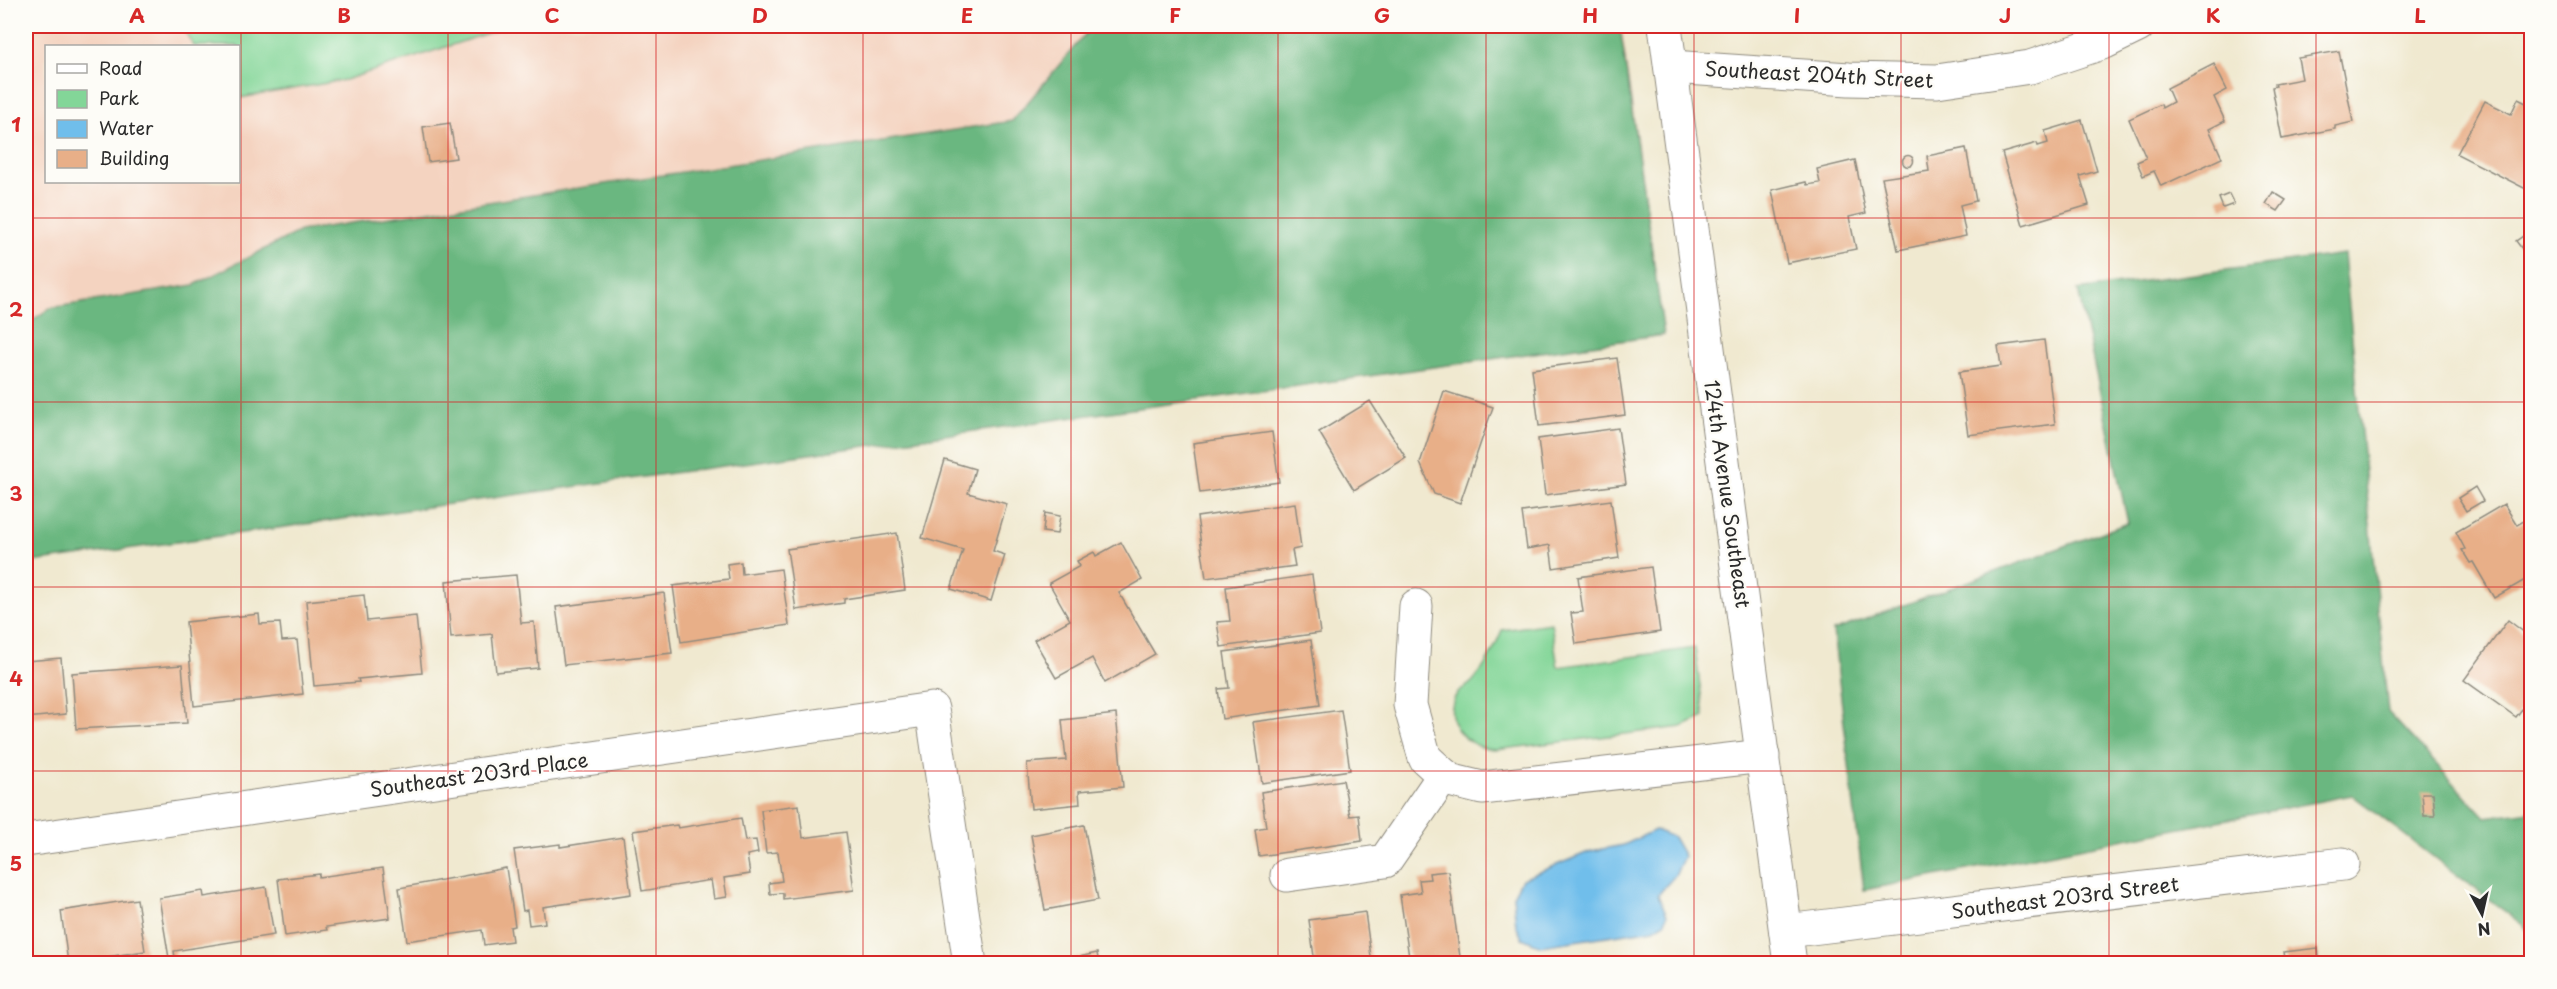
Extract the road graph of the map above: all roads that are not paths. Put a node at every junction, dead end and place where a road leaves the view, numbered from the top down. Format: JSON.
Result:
{"nodes":[{"id":1,"x":1665,"y":26,"type":"edge"},
{"id":2,"x":2138,"y":26,"type":"edge"},
{"id":3,"x":1671,"y":67,"type":"junction"},
{"id":4,"x":1416,"y":606,"type":"dead end"},
{"id":5,"x":1763,"y":756,"type":"junction"},
{"id":6,"x":1444,"y":775,"type":"junction"},
{"id":7,"x":26,"y":840,"type":"edge"},
{"id":8,"x":2343,"y":864,"type":"dead end"},
{"id":9,"x":1287,"y":875,"type":"dead end"},
{"id":10,"x":1786,"y":931,"type":"junction"},
{"id":11,"x":970,"y":963,"type":"edge"},
{"id":12,"x":1791,"y":963,"type":"edge"}],
"edges":[{"from":1,"to":3,"type":"street","name":"124th Avenue Southeast"},
{"from":2,"to":3,"type":"street","name":"Southeast 204th Street"},
{"from":3,"to":5,"type":"street","name":"124th Avenue Southeast"},
{"from":4,"to":6,"type":"street"},
{"from":5,"to":6,"type":"street"},
{"from":5,"to":10,"type":"street","name":"124th Avenue Southeast"},
{"from":6,"to":9,"type":"street"},
{"from":7,"to":11,"type":"street","name":"Southeast 203rd Place"},
{"from":8,"to":10,"type":"street","name":"Southeast 203rd Street"},
{"from":10,"to":12,"type":"street","name":"124th Avenue Southeast"}]}
